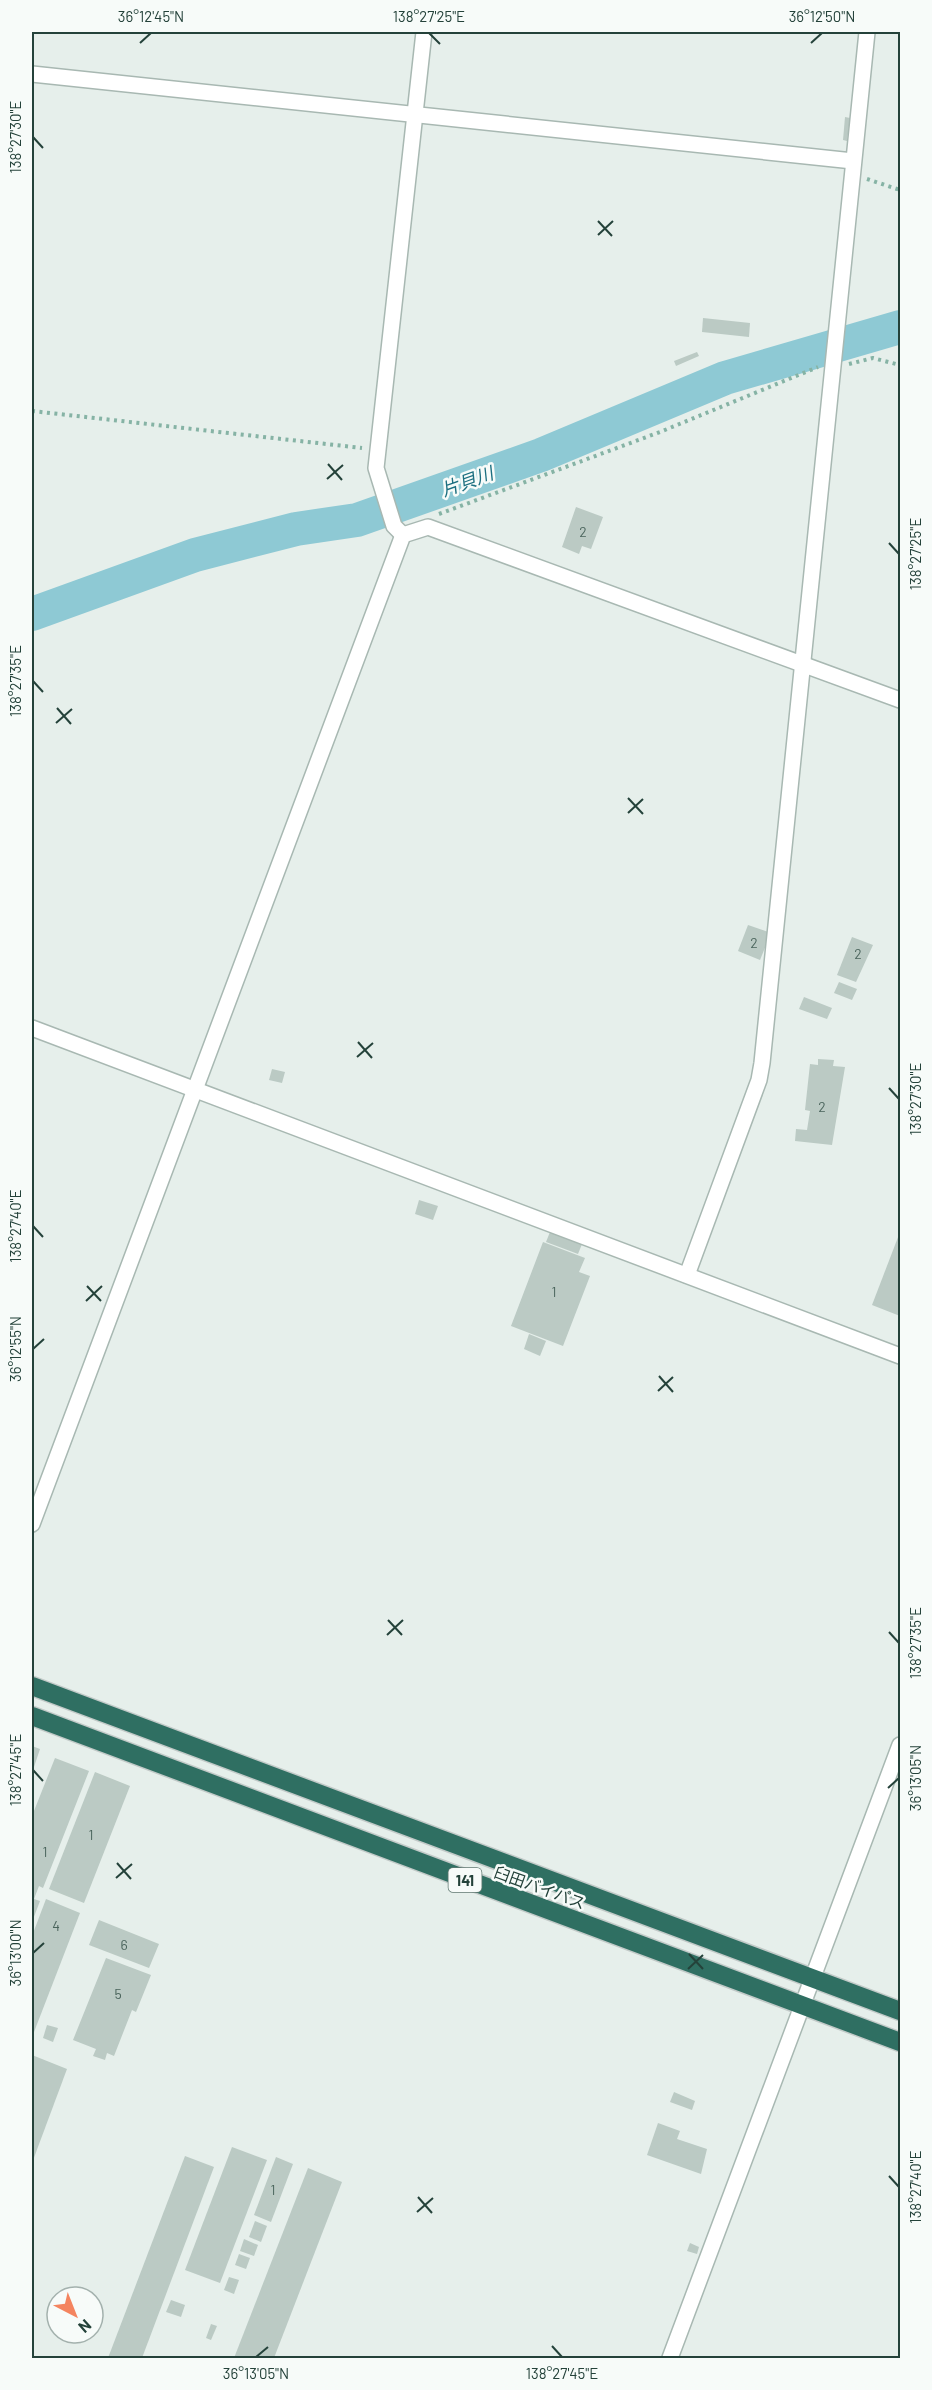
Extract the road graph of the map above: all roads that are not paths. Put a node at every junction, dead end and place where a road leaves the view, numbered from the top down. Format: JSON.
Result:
{"nodes":[{"id":1,"x":424,"y":32,"type":"edge"},
{"id":2,"x":867,"y":32,"type":"edge"},
{"id":3,"x":32,"y":74,"type":"edge"},
{"id":4,"x":415,"y":116,"type":"junction"},
{"id":5,"x":852,"y":168,"type":"junction"},
{"id":6,"x":398,"y":530,"type":"junction"},
{"id":7,"x":802,"y":663,"type":"junction"},
{"id":8,"x":900,"y":700,"type":"edge"},
{"id":9,"x":32,"y":1028,"type":"edge"},
{"id":10,"x":195,"y":1089,"type":"junction"},
{"id":11,"x":687,"y":1275,"type":"junction"},
{"id":12,"x":900,"y":1356,"type":"edge"},
{"id":13,"x":32,"y":1524,"type":"edge"},
{"id":14,"x":32,"y":1686,"type":"edge"},
{"id":15,"x":32,"y":1716,"type":"edge"},
{"id":16,"x":900,"y":1745,"type":"edge"},
{"id":17,"x":813,"y":1978,"type":"junction"},
{"id":18,"x":802,"y":2005,"type":"junction"},
{"id":19,"x":900,"y":2011,"type":"edge"},
{"id":20,"x":900,"y":2042,"type":"edge"},
{"id":21,"x":670,"y":2358,"type":"edge"}],
"edges":[{"from":1,"to":4,"type":"street"},
{"from":2,"to":5,"type":"street"},
{"from":3,"to":4,"type":"street"},
{"from":4,"to":5,"type":"street"},
{"from":4,"to":6,"type":"street"},
{"from":5,"to":7,"type":"street"},
{"from":6,"to":7,"type":"street"},
{"from":6,"to":10,"type":"street"},
{"from":7,"to":8,"type":"street"},
{"from":7,"to":11,"type":"street"},
{"from":9,"to":10,"type":"street"},
{"from":10,"to":11,"type":"street"},
{"from":10,"to":13,"type":"street"},
{"from":11,"to":12,"type":"street"},
{"from":14,"to":17,"type":"highway","name":"臼田バイパス","number":"141"},
{"from":15,"to":18,"type":"highway","name":"臼田バイパス","number":"141"},
{"from":16,"to":17,"type":"street"},
{"from":17,"to":18,"type":"street"},
{"from":17,"to":19,"type":"highway","name":"臼田バイパス","number":"141"},
{"from":18,"to":20,"type":"highway","name":"臼田バイパス","number":"141"},
{"from":18,"to":21,"type":"street"}]}
